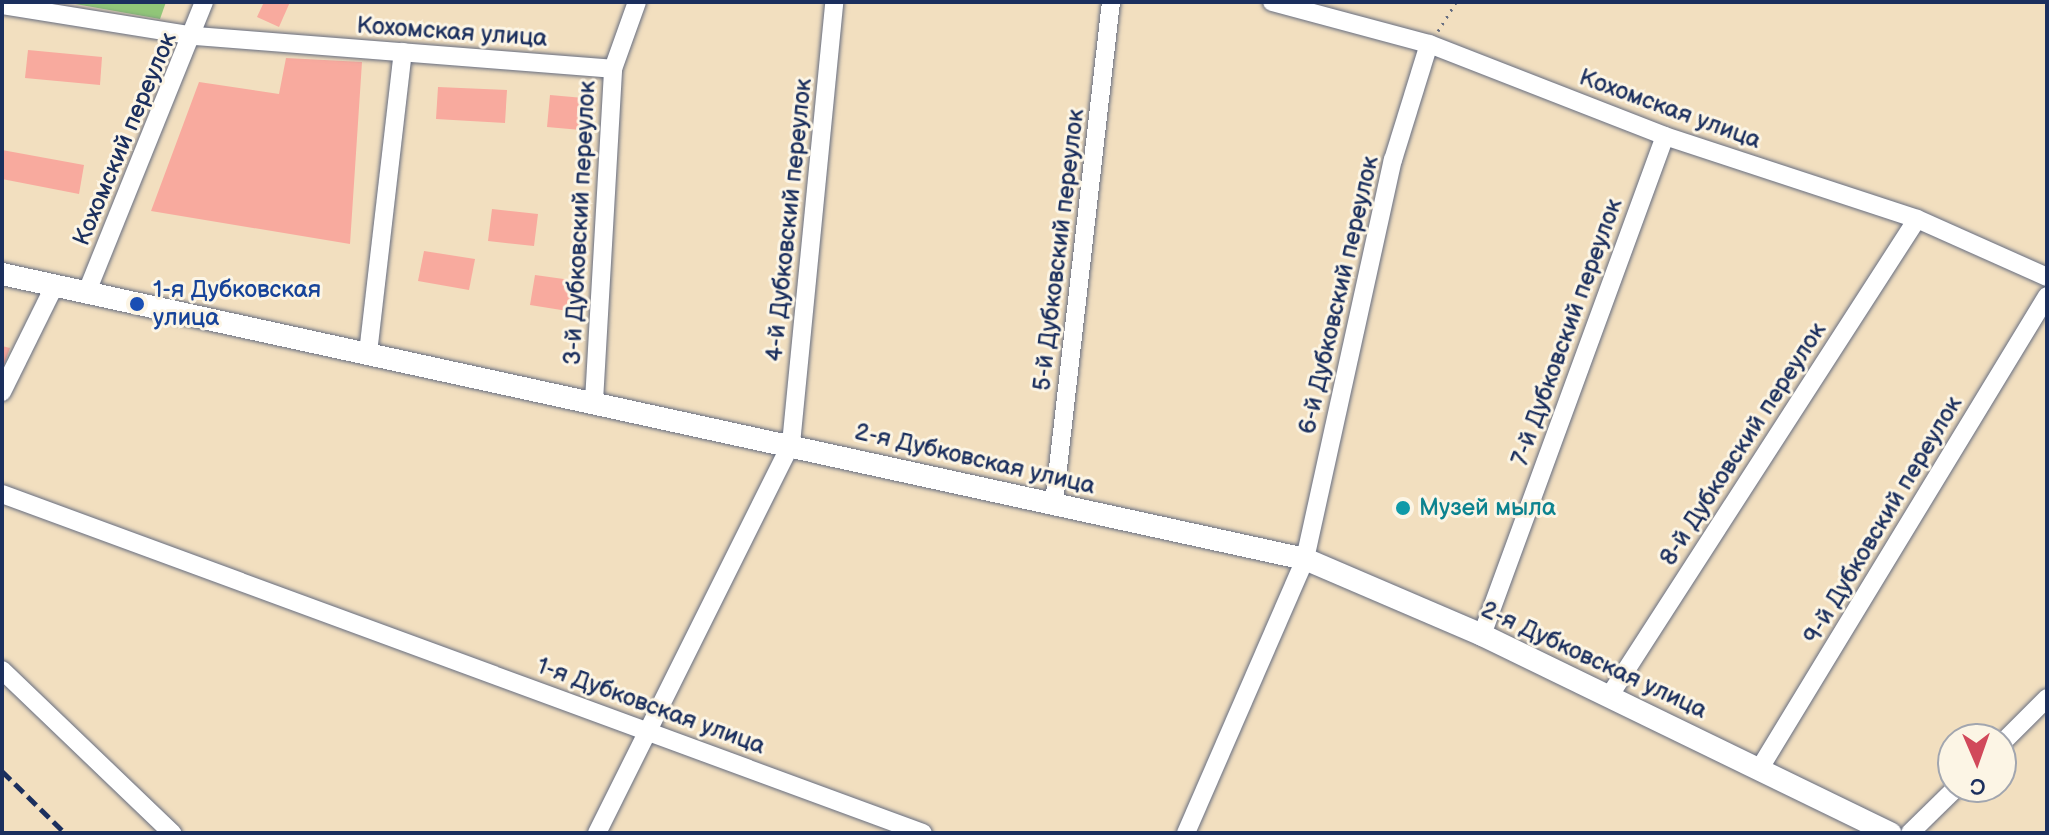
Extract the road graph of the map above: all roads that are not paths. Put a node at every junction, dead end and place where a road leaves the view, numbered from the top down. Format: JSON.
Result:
{"nodes":[{"id":1,"x":204,"y":2,"type":"edge"},
{"id":2,"x":834,"y":2,"type":"edge"},
{"id":3,"x":1111,"y":2,"type":"edge"},
{"id":4,"x":1272,"y":2,"type":"edge"},
{"id":5,"x":637,"y":3,"type":"edge"},
{"id":6,"x":2,"y":5,"type":"edge"},
{"id":7,"x":195,"y":36,"type":"junction"},
{"id":8,"x":1429,"y":44,"type":"junction"},
{"id":9,"x":403,"y":52,"type":"junction"},
{"id":10,"x":613,"y":69,"type":"junction"},
{"id":11,"x":1665,"y":136,"type":"junction"},
{"id":12,"x":1917,"y":219,"type":"junction"},
{"id":13,"x":2,"y":274,"type":"edge"},
{"id":14,"x":2047,"y":277,"type":"edge"},
{"id":15,"x":54,"y":287,"type":"junction"},
{"id":16,"x":86,"y":294,"type":"junction"},
{"id":17,"x":2047,"y":296,"type":"edge"},
{"id":18,"x":368,"y":353,"type":"junction"},
{"id":19,"x":2,"y":392,"type":"edge"},
{"id":20,"x":594,"y":401,"type":"junction"},
{"id":21,"x":791,"y":444,"type":"junction"},
{"id":22,"x":2,"y":494,"type":"edge"},
{"id":23,"x":1054,"y":503,"type":"junction"},
{"id":24,"x":1305,"y":559,"type":"junction"},
{"id":25,"x":1482,"y":635,"type":"junction"},
{"id":26,"x":2,"y":670,"type":"edge"},
{"id":27,"x":1610,"y":695,"type":"junction"},
{"id":28,"x":2047,"y":698,"type":"edge"},
{"id":29,"x":2017,"y":728,"type":"edge"},
{"id":30,"x":648,"y":730,"type":"junction"},
{"id":31,"x":1760,"y":768,"type":"junction"},
{"id":32,"x":1941,"y":803,"type":"edge"},
{"id":33,"x":172,"y":833,"type":"edge"},
{"id":34,"x":597,"y":833,"type":"edge"},
{"id":35,"x":923,"y":833,"type":"edge"},
{"id":36,"x":1186,"y":833,"type":"edge"},
{"id":37,"x":1890,"y":833,"type":"edge"},
{"id":38,"x":1910,"y":833,"type":"edge"}],
"edges":[{"from":1,"to":7,"type":"street","name":"Кохомский переулок"},
{"from":2,"to":21,"type":"street","name":"4-й Дубковский переулок"},
{"from":3,"to":23,"type":"street","name":"5-й Дубковский переулок"},
{"from":4,"to":8,"type":"street","name":"Кохомская улица"},
{"from":5,"to":10,"type":"street","name":"3-й Дубковский переулок"},
{"from":6,"to":7,"type":"street","name":"Кохомская улица"},
{"from":7,"to":9,"type":"street","name":"Кохомская улица"},
{"from":7,"to":16,"type":"street","name":"Кохомский переулок"},
{"from":8,"to":11,"type":"street","name":"Кохомская улица"},
{"from":8,"to":24,"type":"street","name":"6-й Дубковский переулок"},
{"from":9,"to":10,"type":"street","name":"Кохомская улица"},
{"from":9,"to":18,"type":"street"},
{"from":10,"to":20,"type":"street","name":"3-й Дубковский переулок"},
{"from":11,"to":12,"type":"street","name":"Кохомская улица"},
{"from":11,"to":25,"type":"street","name":"7-й Дубковский переулок"},
{"from":12,"to":14,"type":"street","name":"Кохомская улица"},
{"from":12,"to":27,"type":"street","name":"8-й Дубковский переулок"},
{"from":13,"to":15,"type":"main road","name":"2-я Дубковская улица"},
{"from":15,"to":16,"type":"main road","name":"2-я Дубковская улица"},
{"from":15,"to":19,"type":"street"},
{"from":16,"to":18,"type":"main road","name":"2-я Дубковская улица"},
{"from":17,"to":31,"type":"street","name":"9-й Дубковский переулок"},
{"from":18,"to":20,"type":"main road","name":"2-я Дубковская улица"},
{"from":20,"to":21,"type":"main road","name":"2-я Дубковская улица"},
{"from":21,"to":23,"type":"main road","name":"2-я Дубковская улица"},
{"from":21,"to":30,"type":"street"},
{"from":22,"to":30,"type":"street","name":"1-я Дубковская улица"},
{"from":23,"to":24,"type":"main road","name":"2-я Дубковская улица"},
{"from":24,"to":25,"type":"main road","name":"2-я Дубковская улица"},
{"from":24,"to":36,"type":"street","name":"6-й Дубковский переулок"},
{"from":25,"to":27,"type":"main road","name":"2-я Дубковская улица"},
{"from":26,"to":33,"type":"street"},
{"from":27,"to":31,"type":"main road","name":"2-я Дубковская улица"},
{"from":28,"to":29,"type":"street"},
{"from":30,"to":34,"type":"street"},
{"from":30,"to":35,"type":"street","name":"1-я Дубковская улица"},
{"from":31,"to":37,"type":"main road","name":"2-я Дубковская улица"},
{"from":32,"to":38,"type":"street"}]}
